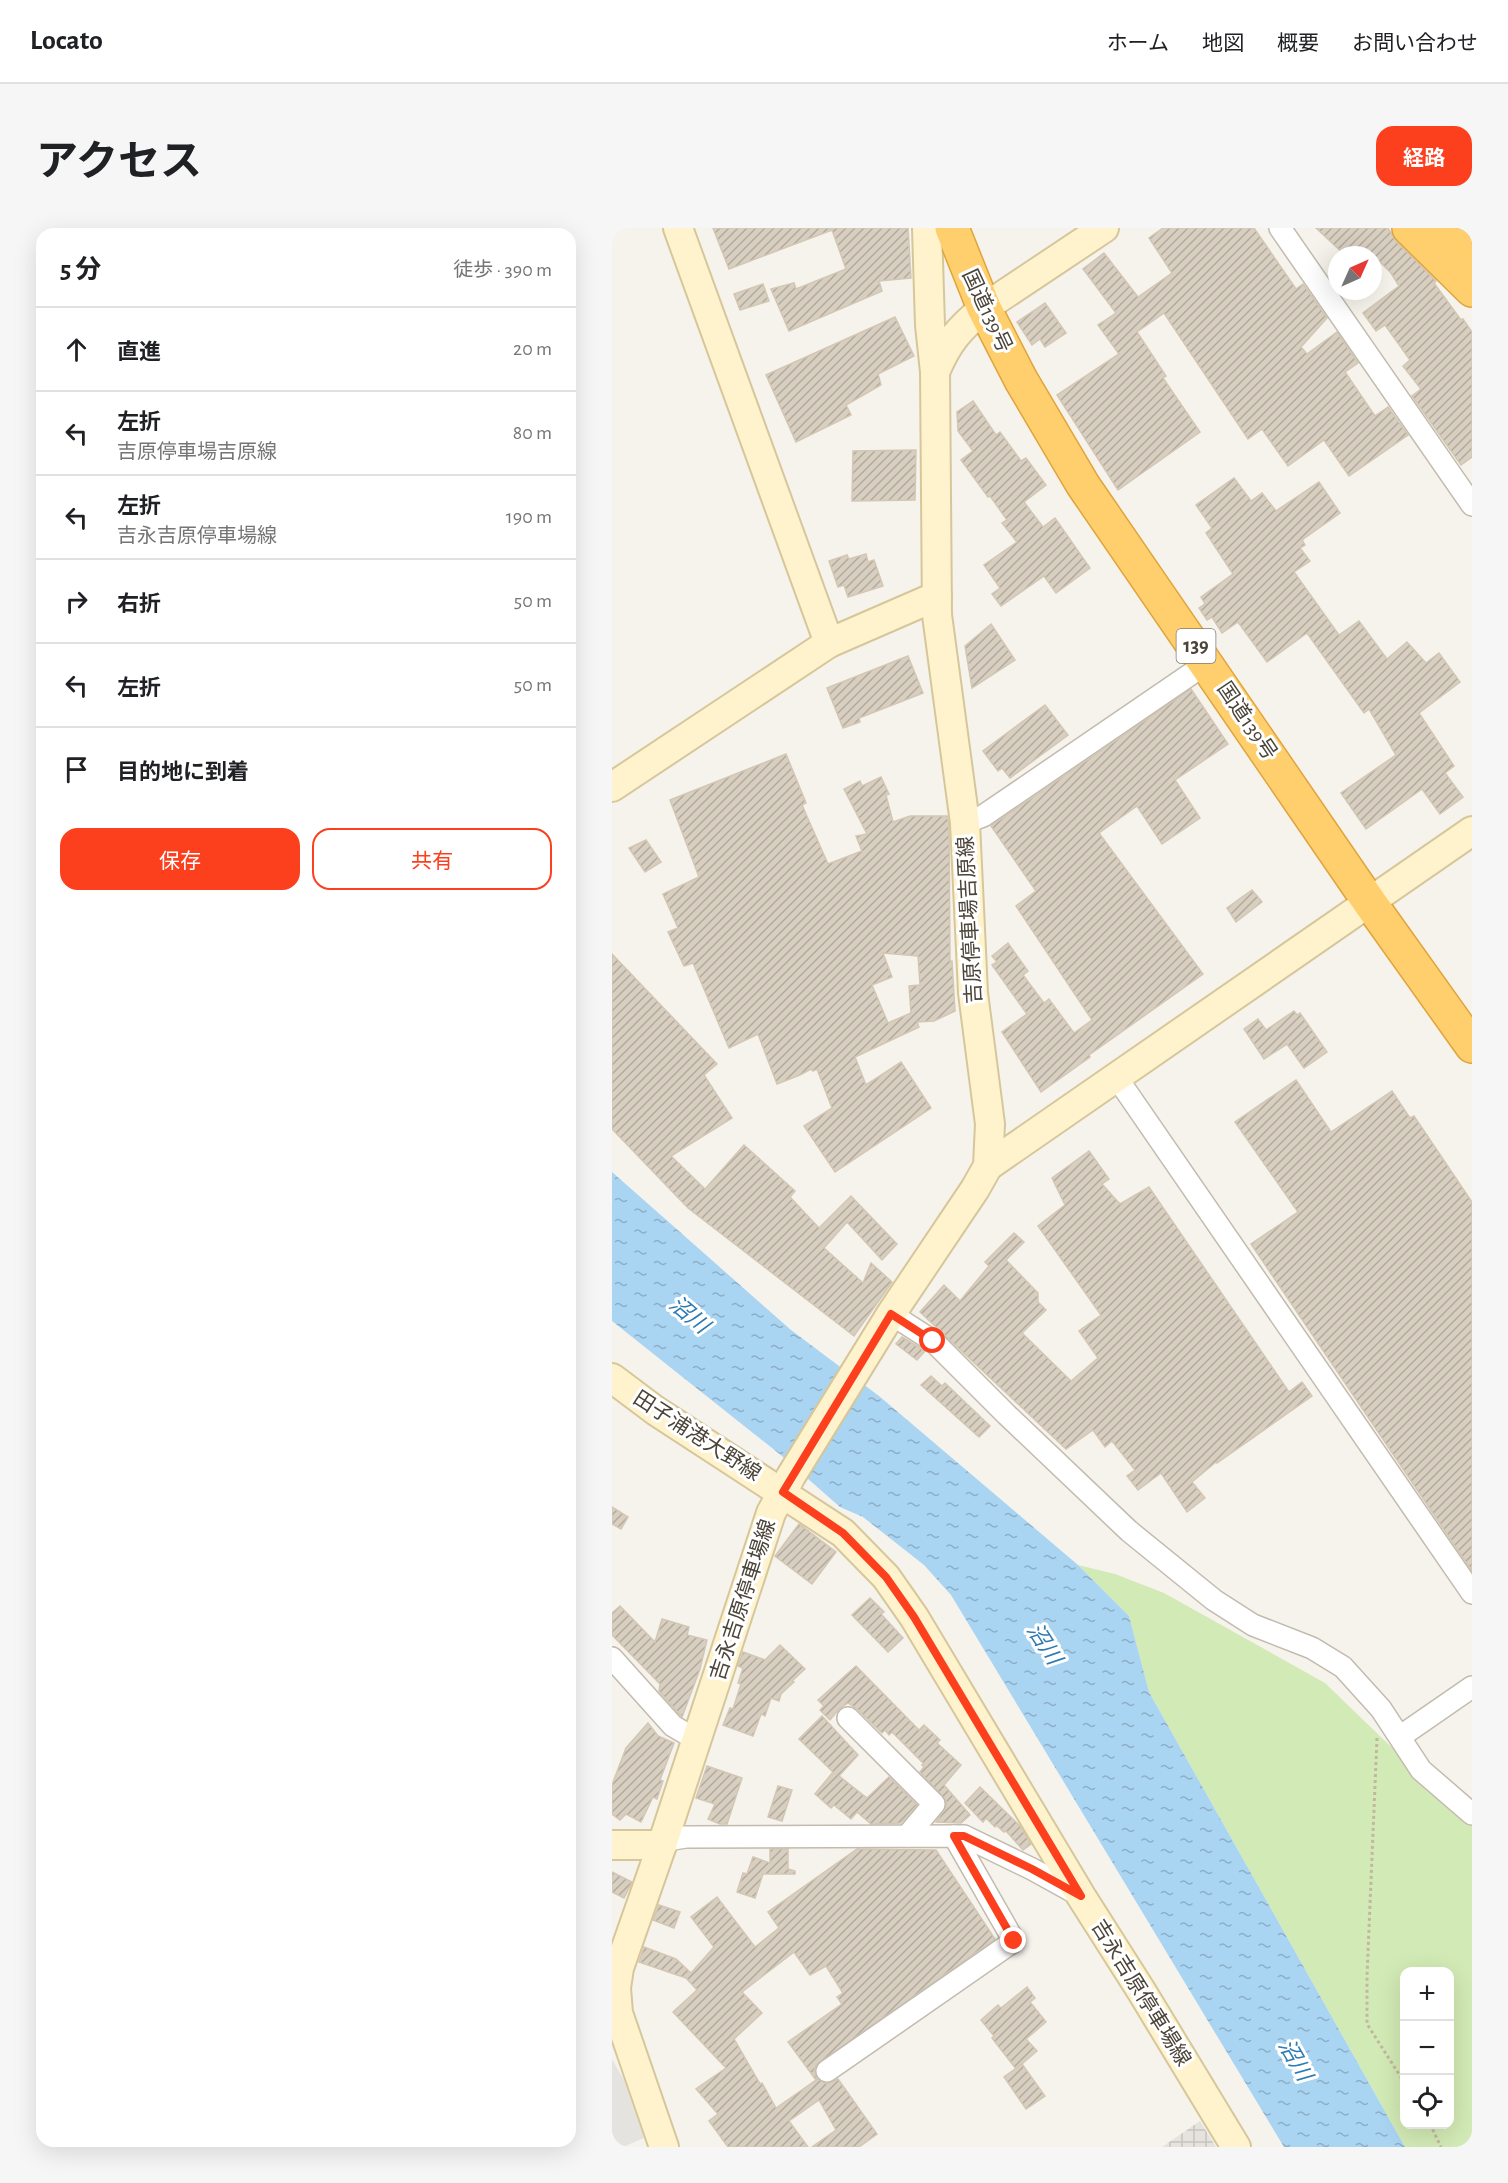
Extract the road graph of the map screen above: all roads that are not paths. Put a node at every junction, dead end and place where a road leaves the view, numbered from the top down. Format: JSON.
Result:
{"nodes":[{"id":1,"x":678,"y":228,"type":"edge"},
{"id":2,"x":927,"y":228,"type":"edge"},
{"id":3,"x":952,"y":228,"type":"edge"},
{"id":4,"x":1104,"y":228,"type":"edge"},
{"id":5,"x":1280,"y":228,"type":"edge"},
{"id":6,"x":1409,"y":228,"type":"edge"},
{"id":7,"x":1444,"y":228,"type":"edge"},
{"id":8,"x":1472,"y":255,"type":"edge"},
{"id":9,"x":1472,"y":290,"type":"edge"},
{"id":10,"x":984,"y":308,"type":"junction"},
{"id":11,"x":935,"y":372,"type":"junction"},
{"id":12,"x":1472,"y":505,"type":"edge"},
{"id":13,"x":937,"y":596,"type":"junction"},
{"id":14,"x":829,"y":643,"type":"junction"},
{"id":15,"x":1207,"y":663,"type":"junction"},
{"id":16,"x":612,"y":787,"type":"edge"},
{"id":17,"x":965,"y":823,"type":"junction"},
{"id":18,"x":1472,"y":831,"type":"edge"},
{"id":19,"x":1370,"y":903,"type":"junction"},
{"id":20,"x":1472,"y":1046,"type":"edge"},
{"id":21,"x":1117,"y":1078,"type":"junction"},
{"id":22,"x":988,"y":1166,"type":"junction"},
{"id":23,"x":891,"y":1314,"type":"junction"},
{"id":24,"x":612,"y":1378,"type":"edge"},
{"id":25,"x":787,"y":1484,"type":"junction"},
{"id":26,"x":1472,"y":1593,"type":"edge"},
{"id":27,"x":612,"y":1658,"type":"edge"},
{"id":28,"x":1472,"y":1687,"type":"edge"},
{"id":29,"x":848,"y":1718,"type":"dead end"},
{"id":30,"x":698,"y":1736,"type":"junction"},
{"id":31,"x":1401,"y":1736,"type":"junction"},
{"id":32,"x":1472,"y":1814,"type":"edge"},
{"id":33,"x":908,"y":1836,"type":"junction"},
{"id":34,"x":954,"y":1836,"type":"junction"},
{"id":35,"x":612,"y":1845,"type":"edge"},
{"id":36,"x":662,"y":1845,"type":"junction"},
{"id":37,"x":1081,"y":1896,"type":"junction"},
{"id":38,"x":827,"y":2071,"type":"dead end"},
{"id":39,"x":664,"y":2147,"type":"edge"},
{"id":40,"x":1236,"y":2147,"type":"edge"}],
"edges":[{"from":1,"to":14,"type":"main road"},
{"from":2,"to":11,"type":"main road"},
{"from":3,"to":10,"type":"highway","name":"国道139号","number":"139"},
{"from":4,"to":10,"type":"main road","name":"吉原停車場吉原線"},
{"from":5,"to":12,"type":"street"},
{"from":6,"to":9,"type":"highway"},
{"from":7,"to":8,"type":"highway"},
{"from":10,"to":11,"type":"main road","name":"吉原停車場吉原線"},
{"from":10,"to":15,"type":"highway","name":"国道139号","number":"139"},
{"from":11,"to":13,"type":"main road","name":"吉原停車場吉原線"},
{"from":13,"to":14,"type":"main road"},
{"from":13,"to":17,"type":"main road","name":"吉原停車場吉原線"},
{"from":14,"to":16,"type":"main road"},
{"from":15,"to":17,"type":"street"},
{"from":15,"to":19,"type":"highway","name":"国道139号","number":"139"},
{"from":17,"to":22,"type":"main road","name":"吉原停車場吉原線"},
{"from":18,"to":19,"type":"main road"},
{"from":19,"to":20,"type":"highway","name":"国道139号","number":"139"},
{"from":19,"to":21,"type":"main road"},
{"from":21,"to":22,"type":"main road"},
{"from":21,"to":26,"type":"street"},
{"from":22,"to":23,"type":"main road","name":"吉原停車場吉原線"},
{"from":23,"to":25,"type":"main road","name":"吉原停車場吉原線"},
{"from":23,"to":31,"type":"street"},
{"from":24,"to":25,"type":"main road","name":"田子浦港大野線"},
{"from":25,"to":30,"type":"main road","name":"吉永吉原停車場線"},
{"from":25,"to":37,"type":"main road","name":"吉永吉原停車場線"},
{"from":27,"to":30,"type":"street"},
{"from":28,"to":31,"type":"street"},
{"from":29,"to":33,"type":"street"},
{"from":30,"to":36,"type":"main road","name":"吉永吉原停車場線"},
{"from":31,"to":32,"type":"street"},
{"from":33,"to":34,"type":"street"},
{"from":33,"to":36,"type":"street"},
{"from":34,"to":37,"type":"street"},
{"from":34,"to":38,"type":"street"},
{"from":35,"to":36,"type":"main road"},
{"from":36,"to":39,"type":"main road"},
{"from":37,"to":40,"type":"main road","name":"吉永吉原停車場線"}]}
